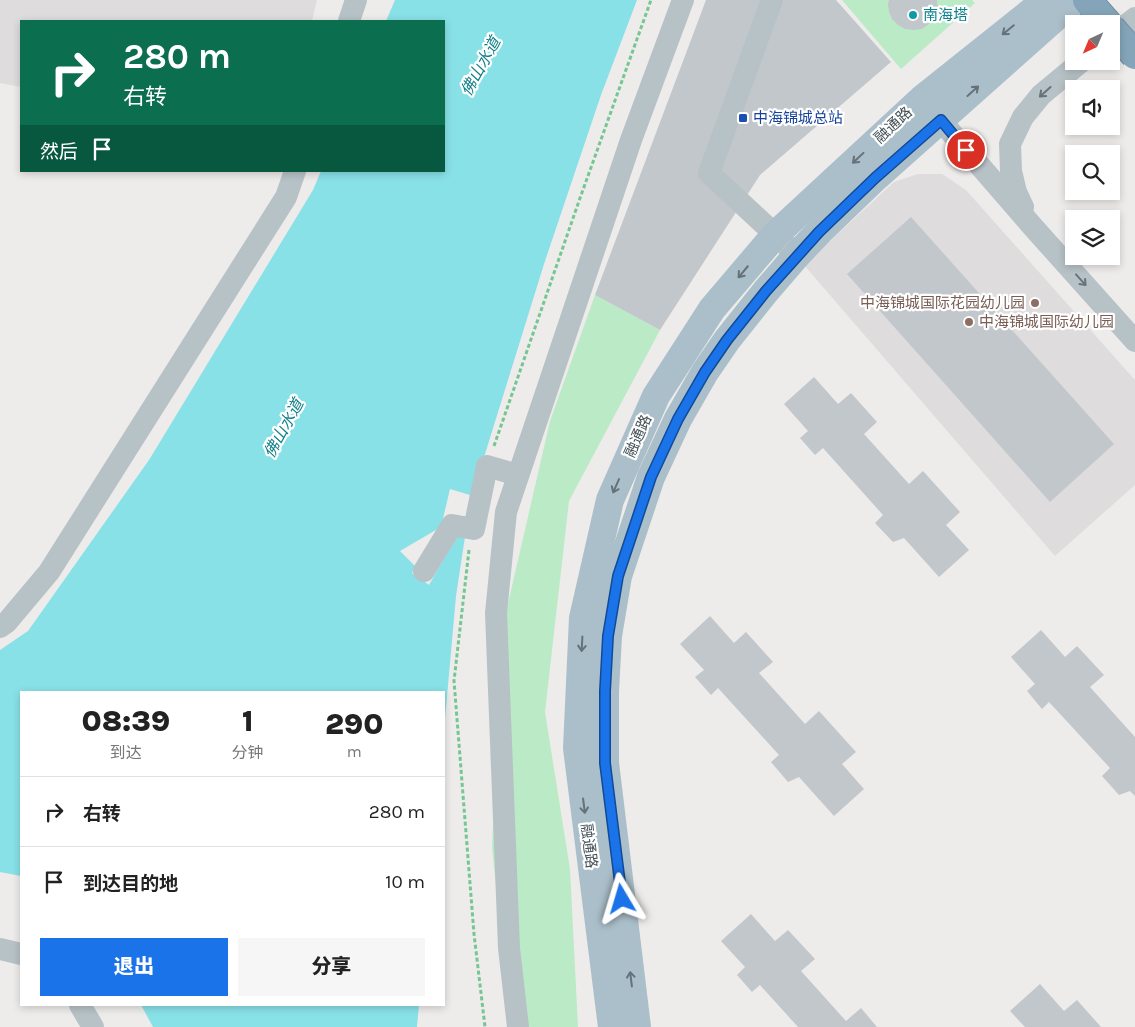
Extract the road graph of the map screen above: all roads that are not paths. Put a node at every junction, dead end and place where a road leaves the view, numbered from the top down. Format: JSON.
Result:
{"nodes":[{"id":1,"x":356,"y":0,"type":"edge"},
{"id":2,"x":683,"y":0,"type":"edge"},
{"id":3,"x":772,"y":0,"type":"edge"},
{"id":4,"x":1046,"y":0,"type":"edge"},
{"id":5,"x":1075,"y":0,"type":"edge"},
{"id":6,"x":1087,"y":0,"type":"edge"},
{"id":7,"x":1100,"y":15,"type":"edge"},
{"id":8,"x":1135,"y":18,"type":"edge"},
{"id":9,"x":349,"y":20,"type":"edge"},
{"id":10,"x":1120,"y":30,"type":"edge"},
{"id":11,"x":1120,"y":38,"type":"edge"},
{"id":12,"x":1135,"y":54,"type":"edge"},
{"id":13,"x":1071,"y":70,"type":"edge"},
{"id":14,"x":922,"y":99,"type":"junction"},
{"id":15,"x":941,"y":120,"type":"junction"},
{"id":16,"x":295,"y":172,"type":"edge"},
{"id":17,"x":1033,"y":227,"type":"junction"},
{"id":18,"x":775,"y":235,"type":"junction"},
{"id":19,"x":797,"y":255,"type":"junction"},
{"id":20,"x":1135,"y":341,"type":"edge"},
{"id":21,"x":518,"y":475,"type":"junction"},
{"id":22,"x":424,"y":571,"type":"dead end"},
{"id":23,"x":0,"y":626,"type":"edge"},
{"id":24,"x":0,"y":949,"type":"edge"},
{"id":25,"x":20,"y":954,"type":"edge"},
{"id":26,"x":81,"y":1006,"type":"edge"},
{"id":27,"x":93,"y":1027,"type":"edge"},
{"id":28,"x":518,"y":1027,"type":"edge"},
{"id":29,"x":612,"y":1027,"type":"edge"},
{"id":30,"x":637,"y":1027,"type":"edge"}],
"edges":[{"from":1,"to":9,"type":"street"},
{"from":2,"to":21,"type":"street"},
{"from":3,"to":18,"type":"street"},
{"from":4,"to":14,"type":"main road","name":"融通路","one_way":true},
{"from":15,"to":5,"type":"main road","name":"融通路","one_way":true},
{"from":6,"to":7,"type":"highway"},
{"from":8,"to":10,"type":"street"},
{"from":11,"to":12,"type":"highway","bridge":true},
{"from":13,"to":17,"type":"street","one_way":true},
{"from":14,"to":15,"type":"street"},
{"from":14,"to":18,"type":"main road","name":"融通路","one_way":true},
{"from":15,"to":17,"type":"street"},
{"from":15,"to":19,"type":"main road","name":"融通路"},
{"from":16,"to":23,"type":"street"},
{"from":17,"to":20,"type":"street","one_way":true},
{"from":18,"to":19,"type":"street"},
{"from":18,"to":29,"type":"main road","name":"融通路","one_way":true},
{"from":30,"to":19,"type":"main road","name":"融通路","one_way":true},
{"from":21,"to":22,"type":"street"},
{"from":21,"to":28,"type":"street"},
{"from":24,"to":25,"type":"street"},
{"from":26,"to":27,"type":"street"}]}
